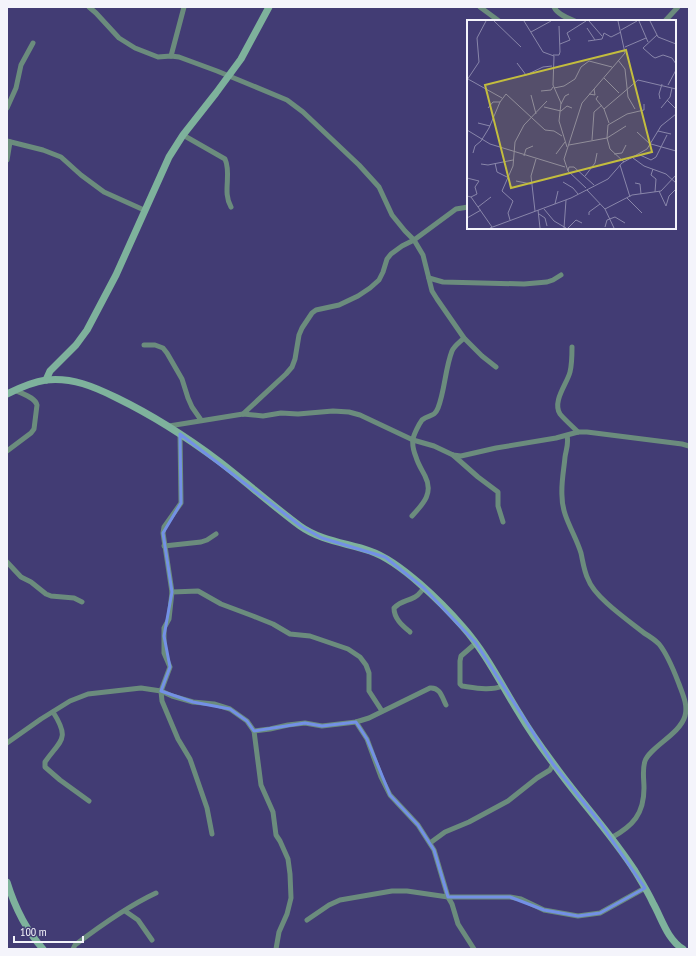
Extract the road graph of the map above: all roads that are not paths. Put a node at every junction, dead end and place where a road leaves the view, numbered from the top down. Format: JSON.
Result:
{"nodes":[{"id":1,"x":89,"y":7,"type":"edge"},
{"id":2,"x":184,"y":7,"type":"edge"},
{"id":3,"x":269,"y":7,"type":"edge"},
{"id":4,"x":480,"y":7,"type":"edge"},
{"id":5,"x":554,"y":7,"type":"edge"},
{"id":6,"x":678,"y":7,"type":"edge"},
{"id":7,"x":498,"y":20,"type":"edge"},
{"id":8,"x":572,"y":20,"type":"edge"},
{"id":9,"x":666,"y":20,"type":"edge"},
{"id":10,"x":33,"y":43,"type":"dead end"},
{"id":11,"x":171,"y":56,"type":"junction"},
{"id":12,"x":228,"y":76,"type":"junction"},
{"id":13,"x":7,"y":108,"type":"edge"},
{"id":14,"x":182,"y":135,"type":"junction"},
{"id":15,"x":9,"y":141,"type":"edge"},
{"id":16,"x":7,"y":160,"type":"edge"},
{"id":17,"x":231,"y":207,"type":"dead end"},
{"id":18,"x":467,"y":207,"type":"edge"},
{"id":19,"x":144,"y":210,"type":"junction"},
{"id":20,"x":414,"y":240,"type":"junction"},
{"id":21,"x":561,"y":274,"type":"dead end"},
{"id":22,"x":429,"y":278,"type":"junction"},
{"id":23,"x":464,"y":338,"type":"junction"},
{"id":24,"x":144,"y":345,"type":"dead end"},
{"id":25,"x":572,"y":347,"type":"dead end"},
{"id":26,"x":496,"y":367,"type":"dead end"},
{"id":27,"x":46,"y":380,"type":"junction"},
{"id":28,"x":15,"y":390,"type":"junction"},
{"id":29,"x":7,"y":394,"type":"edge"},
{"id":30,"x":243,"y":414,"type":"junction"},
{"id":31,"x":201,"y":420,"type":"junction"},
{"id":32,"x":169,"y":426,"type":"junction"},
{"id":33,"x":578,"y":432,"type":"junction"},
{"id":34,"x":180,"y":434,"type":"junction"},
{"id":35,"x":567,"y":436,"type":"junction"},
{"id":36,"x":413,"y":440,"type":"junction"},
{"id":37,"x":689,"y":446,"type":"edge"},
{"id":38,"x":7,"y":451,"type":"edge"},
{"id":39,"x":453,"y":455,"type":"junction"},
{"id":40,"x":412,"y":516,"type":"dead end"},
{"id":41,"x":503,"y":522,"type":"dead end"},
{"id":42,"x":216,"y":534,"type":"dead end"},
{"id":43,"x":164,"y":546,"type":"junction"},
{"id":44,"x":7,"y":562,"type":"edge"},
{"id":45,"x":424,"y":588,"type":"junction"},
{"id":46,"x":172,"y":592,"type":"junction"},
{"id":47,"x":82,"y":602,"type":"dead end"},
{"id":48,"x":410,"y":632,"type":"dead end"},
{"id":49,"x":476,"y":643,"type":"junction"},
{"id":50,"x":503,"y":686,"type":"junction"},
{"id":51,"x":161,"y":690,"type":"junction"},
{"id":52,"x":446,"y":705,"type":"dead end"},
{"id":53,"x":382,"y":711,"type":"junction"},
{"id":54,"x":53,"y":712,"type":"junction"},
{"id":55,"x":356,"y":722,"type":"junction"},
{"id":56,"x":254,"y":731,"type":"junction"},
{"id":57,"x":7,"y":744,"type":"edge"},
{"id":58,"x":553,"y":764,"type":"junction"},
{"id":59,"x":89,"y":801,"type":"dead end"},
{"id":60,"x":212,"y":834,"type":"dead end"},
{"id":61,"x":611,"y":838,"type":"junction"},
{"id":62,"x":430,"y":843,"type":"junction"},
{"id":63,"x":7,"y":882,"type":"edge"},
{"id":64,"x":645,"y":888,"type":"junction"},
{"id":65,"x":156,"y":893,"type":"dead end"},
{"id":66,"x":448,"y":897,"type":"junction"},
{"id":67,"x":125,"y":911,"type":"junction"},
{"id":68,"x":307,"y":920,"type":"dead end"},
{"id":69,"x":152,"y":940,"type":"dead end"},
{"id":70,"x":43,"y":949,"type":"edge"},
{"id":71,"x":73,"y":949,"type":"edge"},
{"id":72,"x":276,"y":949,"type":"edge"},
{"id":73,"x":474,"y":949,"type":"edge"},
{"id":74,"x":683,"y":949,"type":"edge"}],
"edges":[{"from":1,"to":11,"type":"street"},
{"from":2,"to":11,"type":"street"},
{"from":3,"to":12,"type":"main road"},
{"from":4,"to":7,"type":"street"},
{"from":5,"to":8,"type":"street"},
{"from":6,"to":9,"type":"street"},
{"from":10,"to":13,"type":"street"},
{"from":11,"to":12,"type":"street"},
{"from":12,"to":14,"type":"main road"},
{"from":12,"to":20,"type":"street"},
{"from":14,"to":17,"type":"street"},
{"from":14,"to":19,"type":"main road"},
{"from":15,"to":16,"type":"street"},
{"from":15,"to":19,"type":"street"},
{"from":18,"to":20,"type":"street"},
{"from":19,"to":27,"type":"main road"},
{"from":20,"to":22,"type":"street"},
{"from":20,"to":30,"type":"street"},
{"from":21,"to":22,"type":"street"},
{"from":22,"to":23,"type":"street"},
{"from":23,"to":26,"type":"street"},
{"from":23,"to":36,"type":"street"},
{"from":24,"to":31,"type":"street"},
{"from":25,"to":33,"type":"street"},
{"from":27,"to":28,"type":"main road"},
{"from":27,"to":32,"type":"main road"},
{"from":28,"to":29,"type":"main road"},
{"from":28,"to":38,"type":"street"},
{"from":30,"to":31,"type":"street"},
{"from":30,"to":36,"type":"street"},
{"from":31,"to":32,"type":"street"},
{"from":32,"to":34,"type":"main road"},
{"from":33,"to":35,"type":"street"},
{"from":33,"to":37,"type":"street"},
{"from":34,"to":43,"type":"street"},
{"from":34,"to":45,"type":"main road"},
{"from":35,"to":39,"type":"street"},
{"from":35,"to":61,"type":"street"},
{"from":36,"to":39,"type":"street"},
{"from":36,"to":40,"type":"street"},
{"from":39,"to":41,"type":"street"},
{"from":42,"to":43,"type":"street"},
{"from":43,"to":46,"type":"street"},
{"from":44,"to":47,"type":"street"},
{"from":45,"to":48,"type":"street"},
{"from":45,"to":49,"type":"main road"},
{"from":46,"to":51,"type":"street"},
{"from":46,"to":53,"type":"street"},
{"from":49,"to":50,"type":"main road"},
{"from":49,"to":50,"type":"street"},
{"from":50,"to":58,"type":"main road"},
{"from":51,"to":54,"type":"street"},
{"from":51,"to":56,"type":"street"},
{"from":51,"to":60,"type":"street"},
{"from":52,"to":53,"type":"street"},
{"from":53,"to":55,"type":"street"},
{"from":54,"to":57,"type":"street"},
{"from":54,"to":59,"type":"street"},
{"from":55,"to":56,"type":"street"},
{"from":55,"to":62,"type":"street"},
{"from":56,"to":72,"type":"street"},
{"from":58,"to":61,"type":"main road"},
{"from":58,"to":62,"type":"street"},
{"from":61,"to":64,"type":"main road"},
{"from":62,"to":66,"type":"street"},
{"from":63,"to":70,"type":"main road"},
{"from":64,"to":66,"type":"street"},
{"from":64,"to":74,"type":"main road"},
{"from":65,"to":67,"type":"street"},
{"from":66,"to":68,"type":"street"},
{"from":66,"to":73,"type":"street"},
{"from":67,"to":69,"type":"street"},
{"from":67,"to":71,"type":"street"}]}
